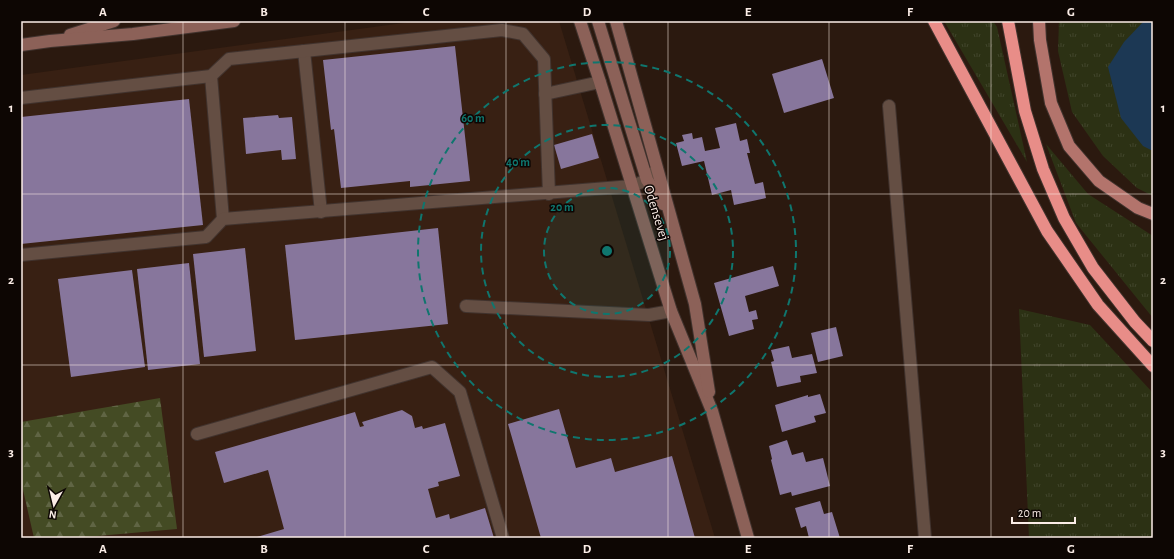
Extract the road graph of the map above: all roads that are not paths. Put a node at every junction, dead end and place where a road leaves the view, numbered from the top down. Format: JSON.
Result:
{"nodes":[{"id":1,"x":114,"y":21,"type":"edge"},
{"id":2,"x":234,"y":21,"type":"edge"},
{"id":3,"x":580,"y":21,"type":"edge"},
{"id":4,"x":598,"y":21,"type":"edge"},
{"id":5,"x":616,"y":21,"type":"edge"},
{"id":6,"x":934,"y":21,"type":"edge"},
{"id":7,"x":1008,"y":21,"type":"edge"},
{"id":8,"x":1039,"y":21,"type":"edge"},
{"id":9,"x":50,"y":41,"type":"junction"},
{"id":10,"x":21,"y":45,"type":"edge"},
{"id":11,"x":304,"y":51,"type":"junction"},
{"id":12,"x":211,"y":76,"type":"junction"},
{"id":13,"x":600,"y":82,"type":"junction"},
{"id":14,"x":545,"y":94,"type":"junction"},
{"id":15,"x":21,"y":98,"type":"edge"},
{"id":16,"x":889,"y":106,"type":"dead end"},
{"id":17,"x":657,"y":168,"type":"junction"},
{"id":18,"x":647,"y":180,"type":"junction"},
{"id":19,"x":632,"y":186,"type":"junction"},
{"id":20,"x":549,"y":194,"type":"junction"},
{"id":21,"x":321,"y":212,"type":"junction"},
{"id":22,"x":669,"y":212,"type":"junction"},
{"id":23,"x":1153,"y":214,"type":"edge"},
{"id":24,"x":223,"y":219,"type":"junction"},
{"id":25,"x":21,"y":255,"type":"edge"},
{"id":26,"x":466,"y":306,"type":"dead end"},
{"id":27,"x":671,"y":311,"type":"junction"},
{"id":28,"x":1153,"y":341,"type":"edge"},
{"id":29,"x":1153,"y":366,"type":"edge"},
{"id":30,"x":712,"y":411,"type":"junction"},
{"id":31,"x":197,"y":434,"type":"dead end"},
{"id":32,"x":503,"y":538,"type":"edge"},
{"id":33,"x":748,"y":538,"type":"edge"},
{"id":34,"x":925,"y":538,"type":"edge"}],
"edges":[{"from":1,"to":9,"type":"main road"},
{"from":2,"to":9,"type":"main road"},
{"from":3,"to":13,"type":"main road","name":"Odensevej"},
{"from":4,"to":18,"type":"main road"},
{"from":5,"to":17,"type":"main road","name":"Odensevej"},
{"from":6,"to":29,"type":"highway"},
{"from":7,"to":28,"type":"highway"},
{"from":8,"to":23,"type":"main road"},
{"from":9,"to":10,"type":"main road"},
{"from":11,"to":12,"type":"lane"},
{"from":11,"to":14,"type":"lane"},
{"from":11,"to":21,"type":"lane"},
{"from":12,"to":15,"type":"lane"},
{"from":12,"to":24,"type":"lane"},
{"from":13,"to":14,"type":"lane"},
{"from":13,"to":19,"type":"main road","name":"Odensevej"},
{"from":14,"to":20,"type":"lane"},
{"from":16,"to":34,"type":"lane"},
{"from":17,"to":18,"type":"lane"},
{"from":17,"to":22,"type":"main road","name":"Odensevej"},
{"from":18,"to":19,"type":"lane"},
{"from":18,"to":22,"type":"main road"},
{"from":19,"to":20,"type":"lane"},
{"from":19,"to":27,"type":"main road","name":"Odensevej"},
{"from":20,"to":21,"type":"lane"},
{"from":21,"to":24,"type":"lane"},
{"from":22,"to":30,"type":"main road","name":"Odensevej"},
{"from":24,"to":25,"type":"lane"},
{"from":26,"to":27,"type":"lane"},
{"from":27,"to":30,"type":"main road","name":"Odensevej"},
{"from":30,"to":33,"type":"main road","name":"Odensevej"},
{"from":31,"to":32,"type":"lane"}]}
